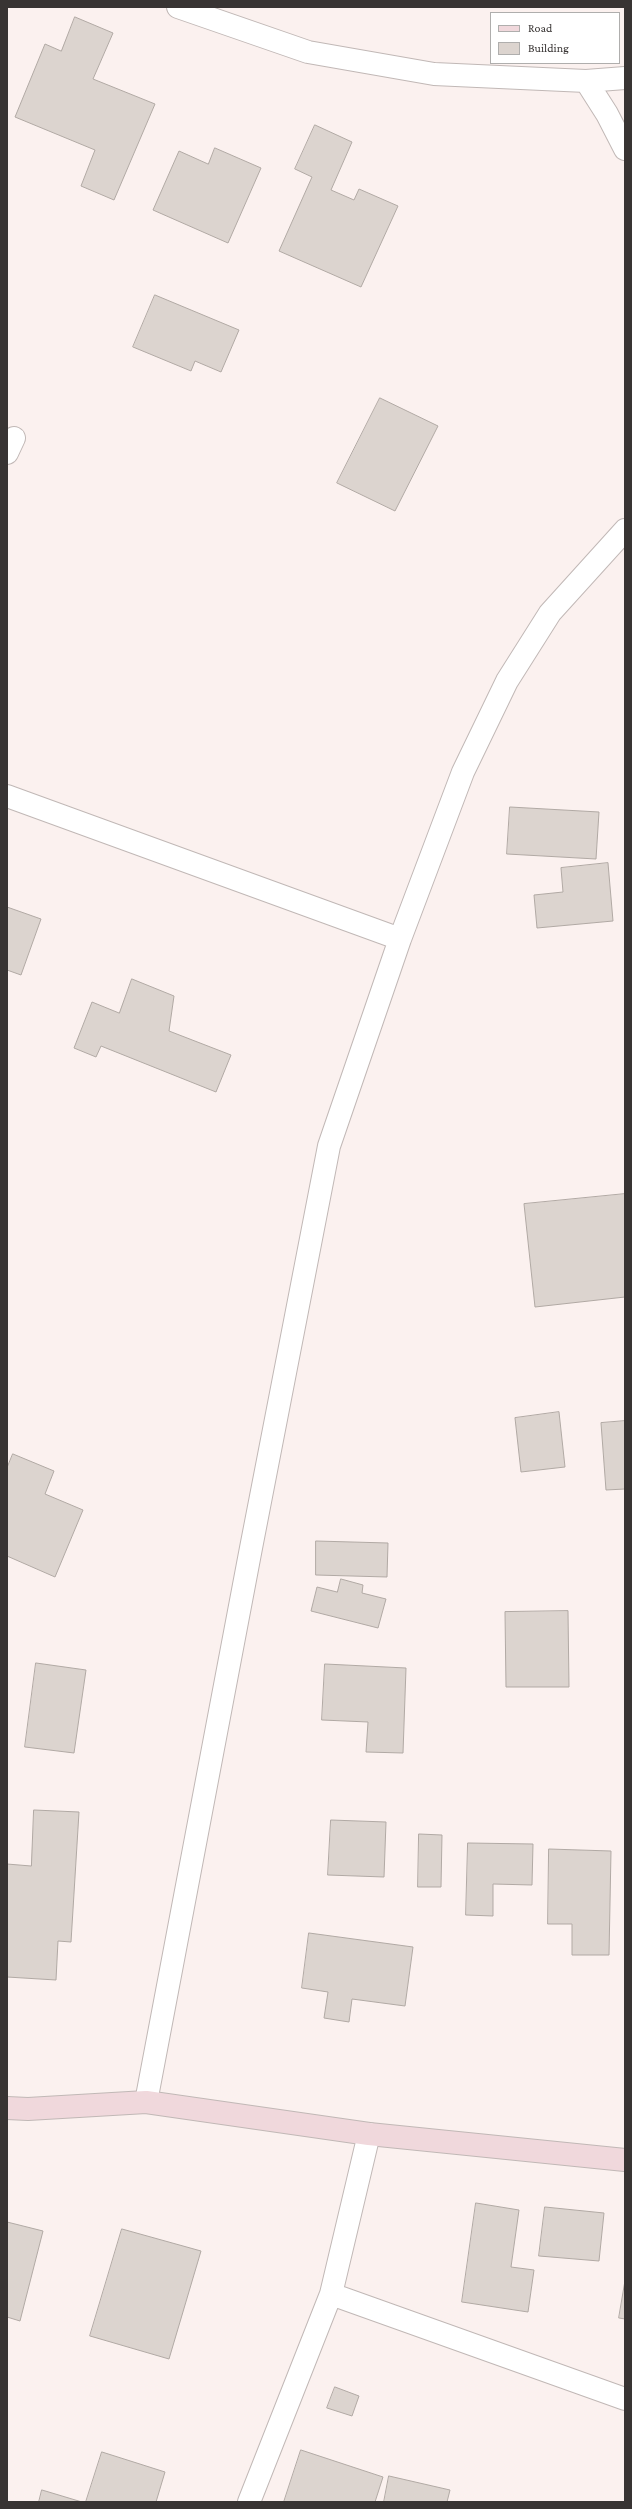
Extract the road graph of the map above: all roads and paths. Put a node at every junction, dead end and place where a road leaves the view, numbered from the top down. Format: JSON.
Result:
{"nodes":[{"id":1,"x":178,"y":7,"type":"edge"},
{"id":2,"x":625,"y":78,"type":"edge"},
{"id":3,"x":586,"y":81,"type":"junction"},
{"id":4,"x":625,"y":148,"type":"edge"},
{"id":5,"x":625,"y":530,"type":"edge"},
{"id":6,"x":7,"y":796,"type":"edge"},
{"id":7,"x":400,"y":939,"type":"junction"},
{"id":8,"x":146,"y":2102,"type":"junction"},
{"id":9,"x":7,"y":2108,"type":"edge"},
{"id":10,"x":369,"y":2134,"type":"junction"},
{"id":11,"x":625,"y":2160,"type":"edge"},
{"id":12,"x":331,"y":2294,"type":"junction"},
{"id":13,"x":625,"y":2399,"type":"edge"},
{"id":14,"x":250,"y":2502,"type":"edge"}],
"edges":[{"from":1,"to":3,"type":"street"},
{"from":2,"to":3,"type":"street"},
{"from":3,"to":4,"type":"street"},
{"from":5,"to":7,"type":"street"},
{"from":6,"to":7,"type":"street"},
{"from":7,"to":8,"type":"street"},
{"from":8,"to":9,"type":"street"},
{"from":8,"to":10,"type":"street"},
{"from":10,"to":11,"type":"street"},
{"from":10,"to":12,"type":"street"},
{"from":12,"to":13,"type":"street"},
{"from":12,"to":14,"type":"street"}]}
